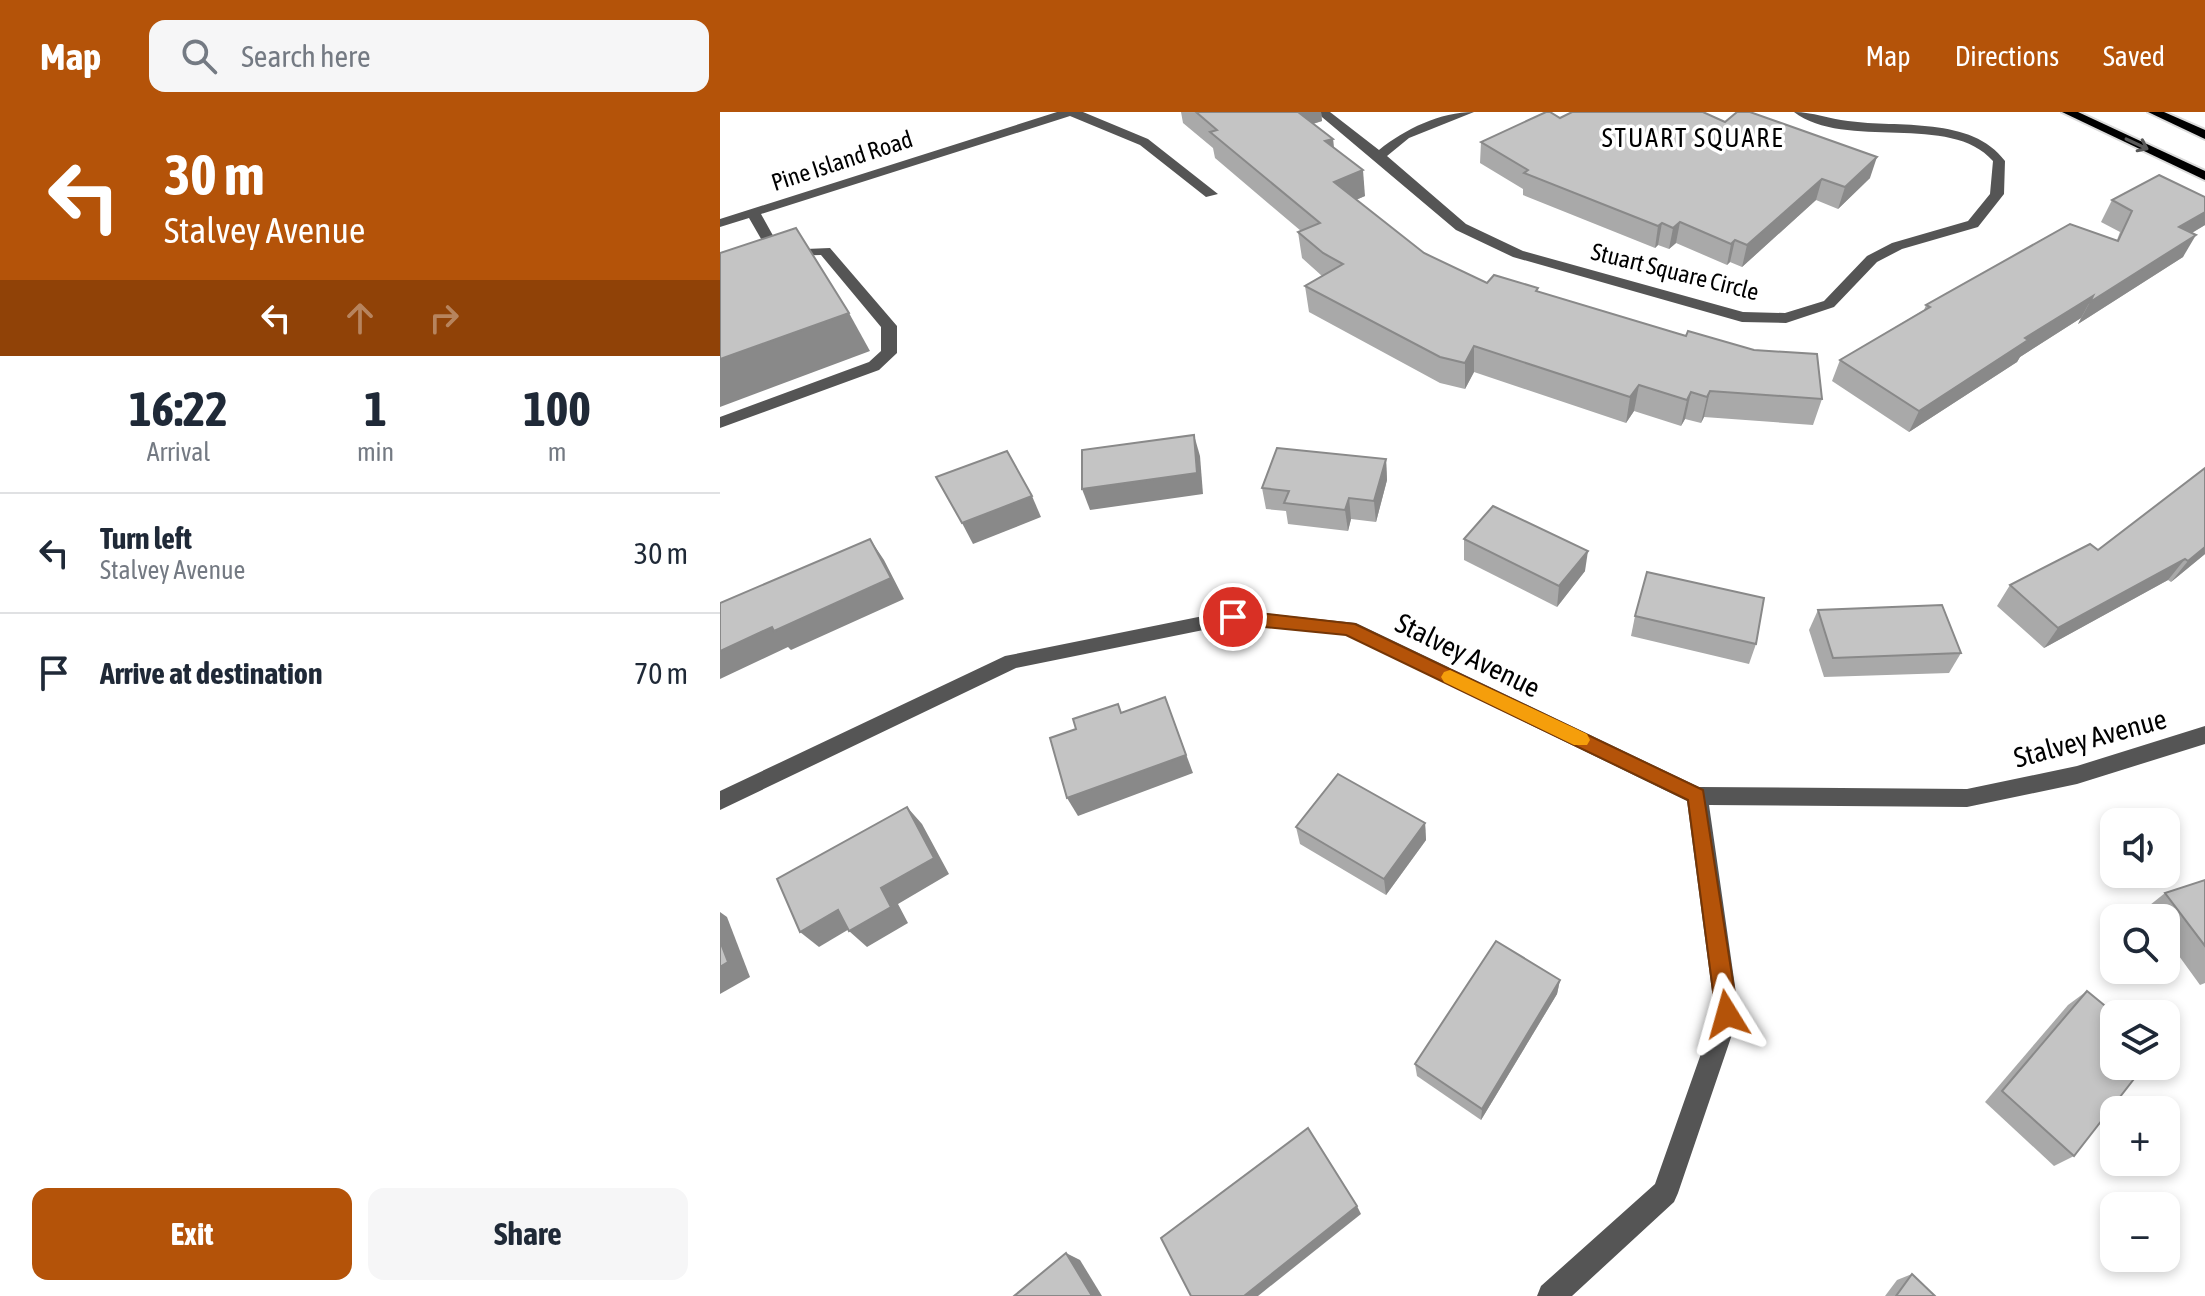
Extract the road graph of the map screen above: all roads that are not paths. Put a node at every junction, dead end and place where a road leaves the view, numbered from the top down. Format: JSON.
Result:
{"nodes":[{"id":1,"x":1070,"y":112,"type":"edge"},
{"id":2,"x":1322,"y":112,"type":"edge"},
{"id":3,"x":1468,"y":112,"type":"edge"},
{"id":4,"x":1800,"y":112,"type":"edge"},
{"id":5,"x":2068,"y":112,"type":"edge"},
{"id":6,"x":2154,"y":112,"type":"edge"},
{"id":7,"x":2201,"y":130,"type":"edge"},
{"id":8,"x":1379,"y":156,"type":"junction"},
{"id":9,"x":2205,"y":176,"type":"edge"},
{"id":10,"x":1211,"y":194,"type":"dead end"},
{"id":11,"x":753,"y":213,"type":"junction"},
{"id":12,"x":720,"y":223,"type":"edge"},
{"id":13,"x":776,"y":253,"type":"junction"},
{"id":14,"x":720,"y":271,"type":"edge"},
{"id":15,"x":720,"y":423,"type":"edge"},
{"id":16,"x":2205,"y":735,"type":"edge"},
{"id":17,"x":1697,"y":796,"type":"junction"},
{"id":18,"x":720,"y":801,"type":"edge"},
{"id":19,"x":1551,"y":1296,"type":"edge"}],
"edges":[{"from":1,"to":10,"type":"street"},
{"from":1,"to":11,"type":"street","name":"Pine Island Road"},
{"from":2,"to":8,"type":"street","name":"Stuart Square Circle"},
{"from":3,"to":8,"type":"street"},
{"from":4,"to":8,"type":"street","name":"Stuart Square Circle"},
{"from":5,"to":9,"type":"main road","one_way":true},
{"from":6,"to":7,"type":"main road"},
{"from":11,"to":12,"type":"street","name":"Pine Island Road"},
{"from":11,"to":13,"type":"street"},
{"from":13,"to":14,"type":"street"},
{"from":13,"to":15,"type":"street"},
{"from":16,"to":17,"type":"street","name":"Stalvey Avenue"},
{"from":17,"to":18,"type":"street","name":"Stalvey Avenue"},
{"from":17,"to":19,"type":"street"}]}
